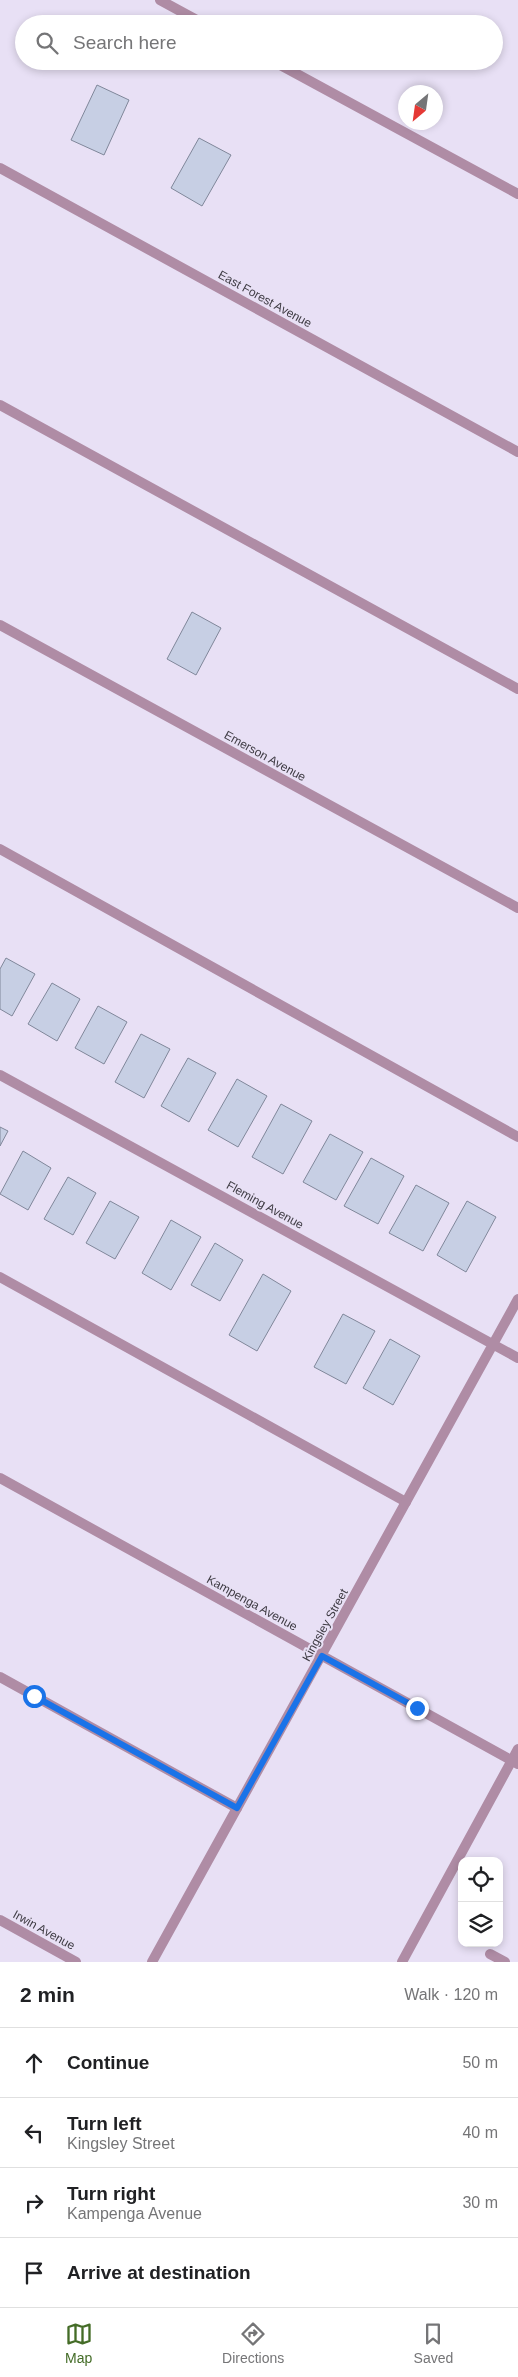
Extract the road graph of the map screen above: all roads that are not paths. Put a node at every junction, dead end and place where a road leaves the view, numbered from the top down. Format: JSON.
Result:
{"nodes":[{"id":1,"x":160,"y":0,"type":"edge"},
{"id":2,"x":188,"y":15,"type":"edge"},
{"id":3,"x":290,"y":70,"type":"edge"},
{"id":4,"x":0,"y":168,"type":"edge"},
{"id":5,"x":518,"y":194,"type":"edge"},
{"id":6,"x":0,"y":405,"type":"edge"},
{"id":7,"x":518,"y":452,"type":"edge"},
{"id":8,"x":0,"y":625,"type":"edge"},
{"id":9,"x":518,"y":689,"type":"edge"},
{"id":10,"x":0,"y":849,"type":"edge"},
{"id":11,"x":518,"y":908,"type":"edge"},
{"id":12,"x":0,"y":1075,"type":"edge"},
{"id":13,"x":518,"y":1137,"type":"edge"},
{"id":14,"x":0,"y":1277,"type":"edge"},
{"id":15,"x":518,"y":1299,"type":"edge"},
{"id":16,"x":493,"y":1344,"type":"junction"},
{"id":17,"x":518,"y":1358,"type":"edge"},
{"id":18,"x":0,"y":1478,"type":"edge"},
{"id":19,"x":406,"y":1502,"type":"junction"},
{"id":20,"x":322,"y":1656,"type":"junction"},
{"id":21,"x":0,"y":1677,"type":"edge"},
{"id":22,"x":518,"y":1749,"type":"edge"},
{"id":23,"x":515,"y":1762,"type":"edge"},
{"id":24,"x":237,"y":1808,"type":"junction"},
{"id":25,"x":0,"y":1920,"type":"edge"},
{"id":26,"x":490,"y":1954,"type":"dead end"},
{"id":27,"x":76,"y":1962,"type":"edge"},
{"id":28,"x":152,"y":1962,"type":"edge"},
{"id":29,"x":402,"y":1962,"type":"edge"},
{"id":30,"x":504,"y":1962,"type":"edge"}],
"edges":[{"from":1,"to":2,"type":"street"},
{"from":3,"to":5,"type":"street"},
{"from":4,"to":7,"type":"street","name":"East Forest Avenue"},
{"from":6,"to":9,"type":"street"},
{"from":8,"to":11,"type":"street","name":"Emerson Avenue"},
{"from":10,"to":13,"type":"street"},
{"from":12,"to":16,"type":"street","name":"Fleming Avenue"},
{"from":14,"to":19,"type":"street"},
{"from":15,"to":16,"type":"street","name":"Kingsley Street"},
{"from":16,"to":17,"type":"street","name":"Fleming Avenue"},
{"from":16,"to":19,"type":"street","name":"Kingsley Street"},
{"from":18,"to":20,"type":"street","name":"Kampenga Avenue"},
{"from":19,"to":20,"type":"street","name":"Kingsley Street"},
{"from":20,"to":23,"type":"street","name":"Kampenga Avenue"},
{"from":20,"to":24,"type":"street","name":"Kingsley Street"},
{"from":21,"to":24,"type":"street"},
{"from":22,"to":23,"type":"street"},
{"from":23,"to":29,"type":"street"},
{"from":24,"to":28,"type":"street","name":"Kingsley Street"},
{"from":25,"to":27,"type":"street","name":"Irwin Avenue"},
{"from":26,"to":30,"type":"street"}]}
